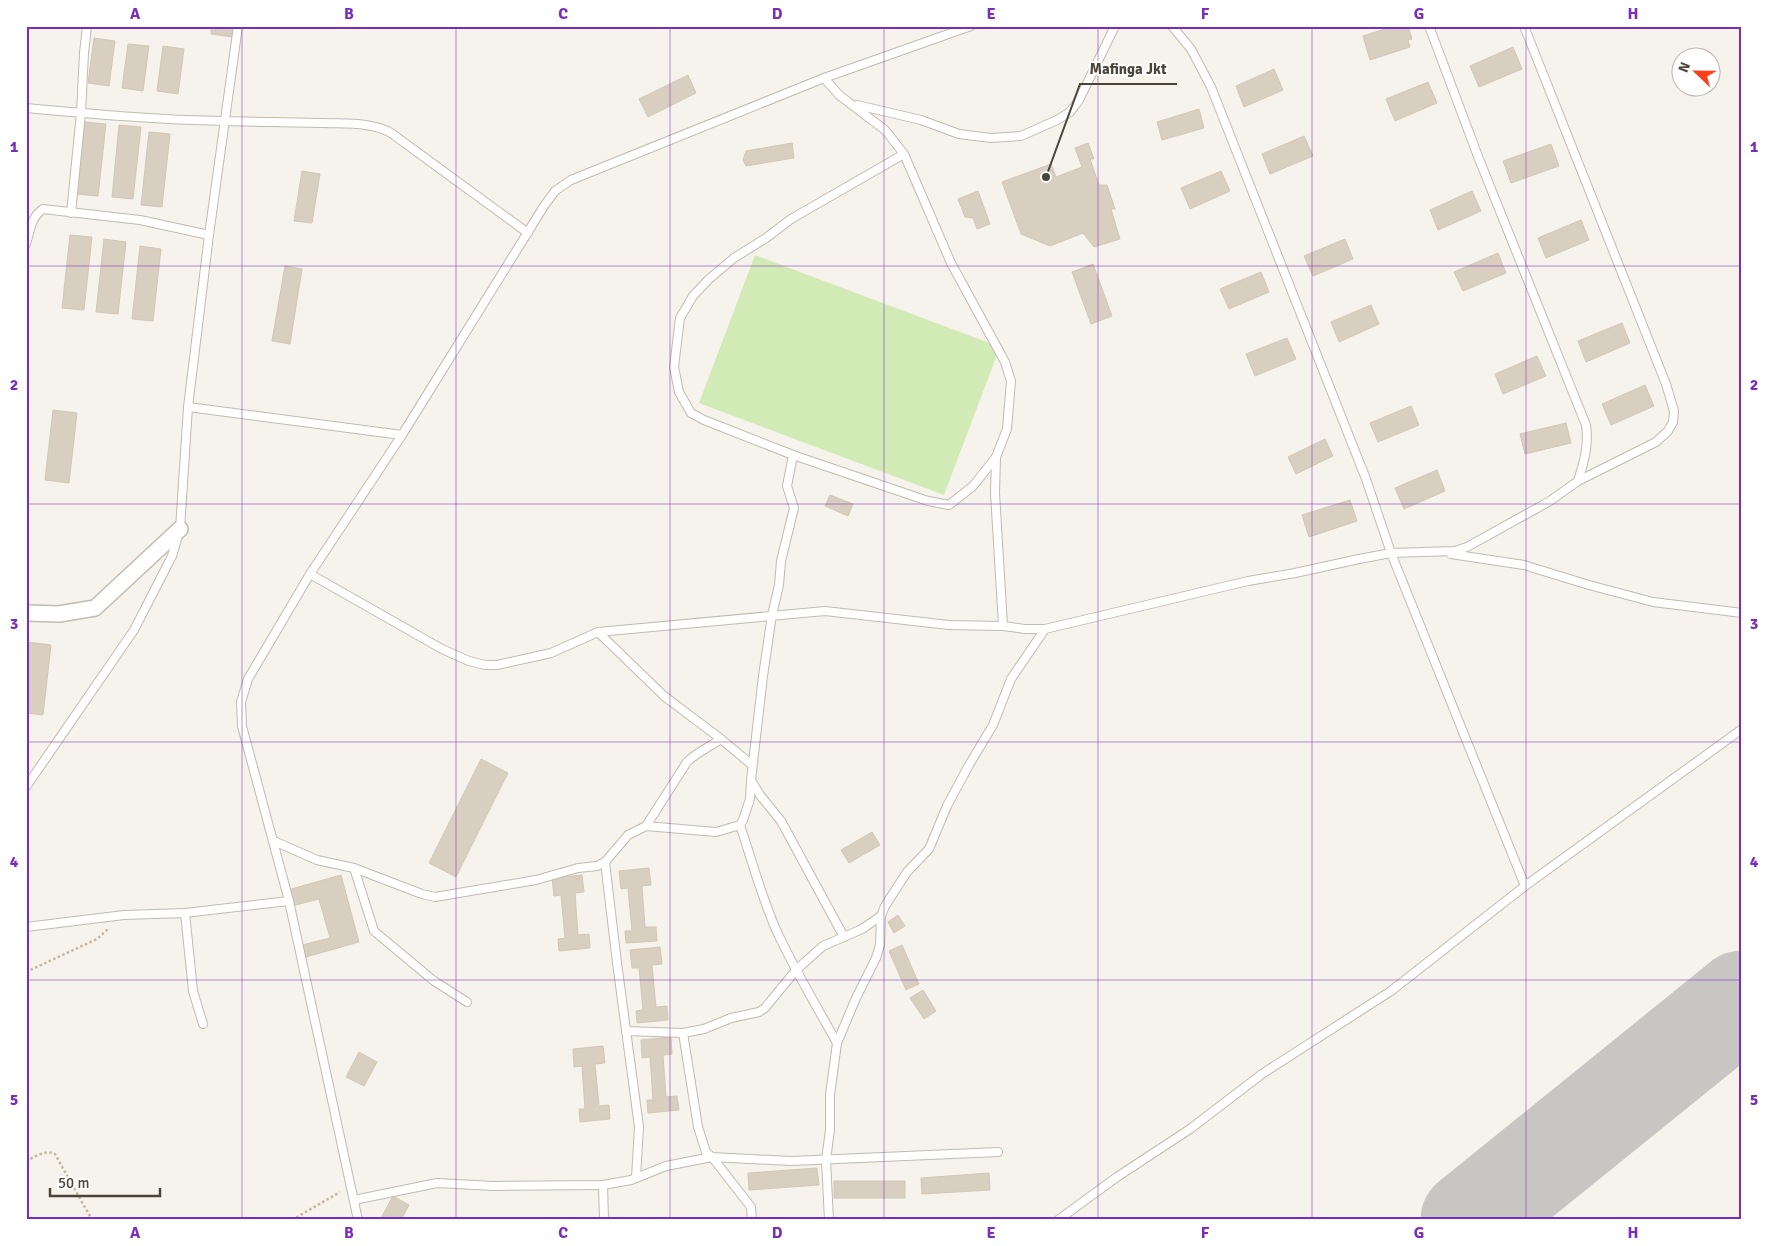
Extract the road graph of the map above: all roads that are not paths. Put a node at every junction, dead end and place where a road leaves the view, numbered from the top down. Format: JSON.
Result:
{"nodes":[{"id":1,"x":87,"y":26,"type":"edge"},
{"id":2,"x":238,"y":26,"type":"edge"},
{"id":3,"x":971,"y":26,"type":"edge"},
{"id":4,"x":1115,"y":26,"type":"edge"},
{"id":5,"x":1172,"y":26,"type":"edge"},
{"id":6,"x":1429,"y":26,"type":"edge"},
{"id":7,"x":1524,"y":26,"type":"edge"},
{"id":8,"x":824,"y":78,"type":"junction"},
{"id":9,"x":853,"y":104,"type":"junction"},
{"id":10,"x":26,"y":108,"type":"edge"},
{"id":11,"x":81,"y":113,"type":"junction"},
{"id":12,"x":225,"y":121,"type":"junction"},
{"id":13,"x":904,"y":154,"type":"junction"},
{"id":14,"x":71,"y":213,"type":"junction"},
{"id":15,"x":528,"y":233,"type":"junction"},
{"id":16,"x":208,"y":235,"type":"junction"},
{"id":17,"x":26,"y":244,"type":"edge"},
{"id":18,"x":188,"y":407,"type":"junction"},
{"id":19,"x":402,"y":435,"type":"junction"},
{"id":20,"x":793,"y":455,"type":"junction"},
{"id":21,"x":996,"y":458,"type":"junction"},
{"id":22,"x":1578,"y":481,"type":"junction"},
{"id":23,"x":180,"y":529,"type":"junction"},
{"id":24,"x":1391,"y":553,"type":"junction"},
{"id":25,"x":1439,"y":553,"type":"junction"},
{"id":26,"x":310,"y":574,"type":"junction"},
{"id":27,"x":26,"y":613,"type":"edge"},
{"id":28,"x":1742,"y":613,"type":"edge"},
{"id":29,"x":772,"y":615,"type":"junction"},
{"id":30,"x":1003,"y":626,"type":"junction"},
{"id":31,"x":1045,"y":629,"type":"junction"},
{"id":32,"x":598,"y":632,"type":"junction"},
{"id":33,"x":1742,"y":729,"type":"edge"},
{"id":34,"x":721,"y":739,"type":"junction"},
{"id":35,"x":752,"y":765,"type":"junction"},
{"id":36,"x":750,"y":780,"type":"junction"},
{"id":37,"x":26,"y":787,"type":"edge"},
{"id":38,"x":740,"y":825,"type":"junction"},
{"id":39,"x":646,"y":826,"type":"junction"},
{"id":40,"x":274,"y":841,"type":"junction"},
{"id":41,"x":605,"y":862,"type":"junction"},
{"id":42,"x":354,"y":868,"type":"junction"},
{"id":43,"x":1525,"y":886,"type":"junction"},
{"id":44,"x":289,"y":901,"type":"junction"},
{"id":45,"x":185,"y":913,"type":"junction"},
{"id":46,"x":881,"y":916,"type":"junction"},
{"id":47,"x":26,"y":927,"type":"edge"},
{"id":48,"x":844,"y":937,"type":"junction"},
{"id":49,"x":796,"y":970,"type":"junction"},
{"id":50,"x":467,"y":1002,"type":"dead end"},
{"id":51,"x":203,"y":1024,"type":"dead end"},
{"id":52,"x":626,"y":1031,"type":"junction"},
{"id":53,"x":683,"y":1033,"type":"junction"},
{"id":54,"x":837,"y":1043,"type":"junction"},
{"id":55,"x":998,"y":1152,"type":"dead end"},
{"id":56,"x":712,"y":1157,"type":"junction"},
{"id":57,"x":826,"y":1160,"type":"junction"},
{"id":58,"x":636,"y":1178,"type":"junction"},
{"id":59,"x":603,"y":1185,"type":"junction"},
{"id":60,"x":354,"y":1200,"type":"junction"},
{"id":61,"x":358,"y":1220,"type":"edge"},
{"id":62,"x":604,"y":1220,"type":"edge"},
{"id":63,"x":752,"y":1220,"type":"edge"},
{"id":64,"x":829,"y":1220,"type":"edge"},
{"id":65,"x":1058,"y":1220,"type":"edge"}],
"edges":[{"from":1,"to":11,"type":"lane"},
{"from":2,"to":12,"type":"lane"},
{"from":3,"to":8,"type":"lane"},
{"from":4,"to":9,"type":"lane"},
{"from":5,"to":24,"type":"lane"},
{"from":6,"to":22,"type":"lane"},
{"from":7,"to":22,"type":"lane"},
{"from":8,"to":9,"type":"lane"},
{"from":8,"to":15,"type":"lane"},
{"from":9,"to":13,"type":"lane"},
{"from":10,"to":11,"type":"lane"},
{"from":11,"to":12,"type":"lane"},
{"from":11,"to":14,"type":"lane"},
{"from":12,"to":15,"type":"lane"},
{"from":12,"to":16,"type":"lane"},
{"from":13,"to":20,"type":"lane"},
{"from":13,"to":21,"type":"lane"},
{"from":14,"to":16,"type":"lane"},
{"from":14,"to":17,"type":"lane"},
{"from":15,"to":19,"type":"lane"},
{"from":16,"to":18,"type":"lane"},
{"from":18,"to":19,"type":"lane"},
{"from":18,"to":23,"type":"lane"},
{"from":19,"to":26,"type":"lane"},
{"from":20,"to":21,"type":"lane"},
{"from":20,"to":29,"type":"lane"},
{"from":21,"to":30,"type":"lane"},
{"from":22,"to":25,"type":"lane"},
{"from":23,"to":27,"type":"street"},
{"from":23,"to":37,"type":"lane"},
{"from":24,"to":25,"type":"lane"},
{"from":24,"to":31,"type":"lane"},
{"from":24,"to":43,"type":"lane"},
{"from":25,"to":28,"type":"lane"},
{"from":26,"to":32,"type":"lane"},
{"from":26,"to":40,"type":"lane"},
{"from":29,"to":30,"type":"lane"},
{"from":29,"to":32,"type":"lane"},
{"from":29,"to":35,"type":"lane"},
{"from":30,"to":31,"type":"lane"},
{"from":31,"to":46,"type":"lane"},
{"from":32,"to":34,"type":"lane"},
{"from":33,"to":43,"type":"lane"},
{"from":34,"to":35,"type":"lane"},
{"from":34,"to":39,"type":"lane"},
{"from":35,"to":36,"type":"lane"},
{"from":36,"to":38,"type":"lane"},
{"from":36,"to":48,"type":"lane"},
{"from":38,"to":39,"type":"lane"},
{"from":38,"to":49,"type":"lane"},
{"from":39,"to":41,"type":"lane"},
{"from":40,"to":42,"type":"lane"},
{"from":40,"to":44,"type":"lane"},
{"from":41,"to":42,"type":"lane"},
{"from":41,"to":52,"type":"lane"},
{"from":42,"to":50,"type":"lane"},
{"from":43,"to":65,"type":"lane"},
{"from":44,"to":45,"type":"lane"},
{"from":44,"to":60,"type":"lane"},
{"from":45,"to":47,"type":"lane"},
{"from":45,"to":51,"type":"lane"},
{"from":46,"to":48,"type":"lane"},
{"from":46,"to":54,"type":"lane"},
{"from":48,"to":49,"type":"lane"},
{"from":49,"to":53,"type":"lane"},
{"from":49,"to":54,"type":"lane"},
{"from":52,"to":53,"type":"lane"},
{"from":52,"to":58,"type":"lane"},
{"from":53,"to":56,"type":"lane"},
{"from":54,"to":57,"type":"lane"},
{"from":55,"to":57,"type":"lane"},
{"from":56,"to":57,"type":"lane"},
{"from":56,"to":58,"type":"lane"},
{"from":56,"to":63,"type":"lane"},
{"from":57,"to":64,"type":"lane"},
{"from":58,"to":59,"type":"lane"},
{"from":59,"to":60,"type":"lane"},
{"from":59,"to":62,"type":"lane"},
{"from":60,"to":61,"type":"lane"}]}
